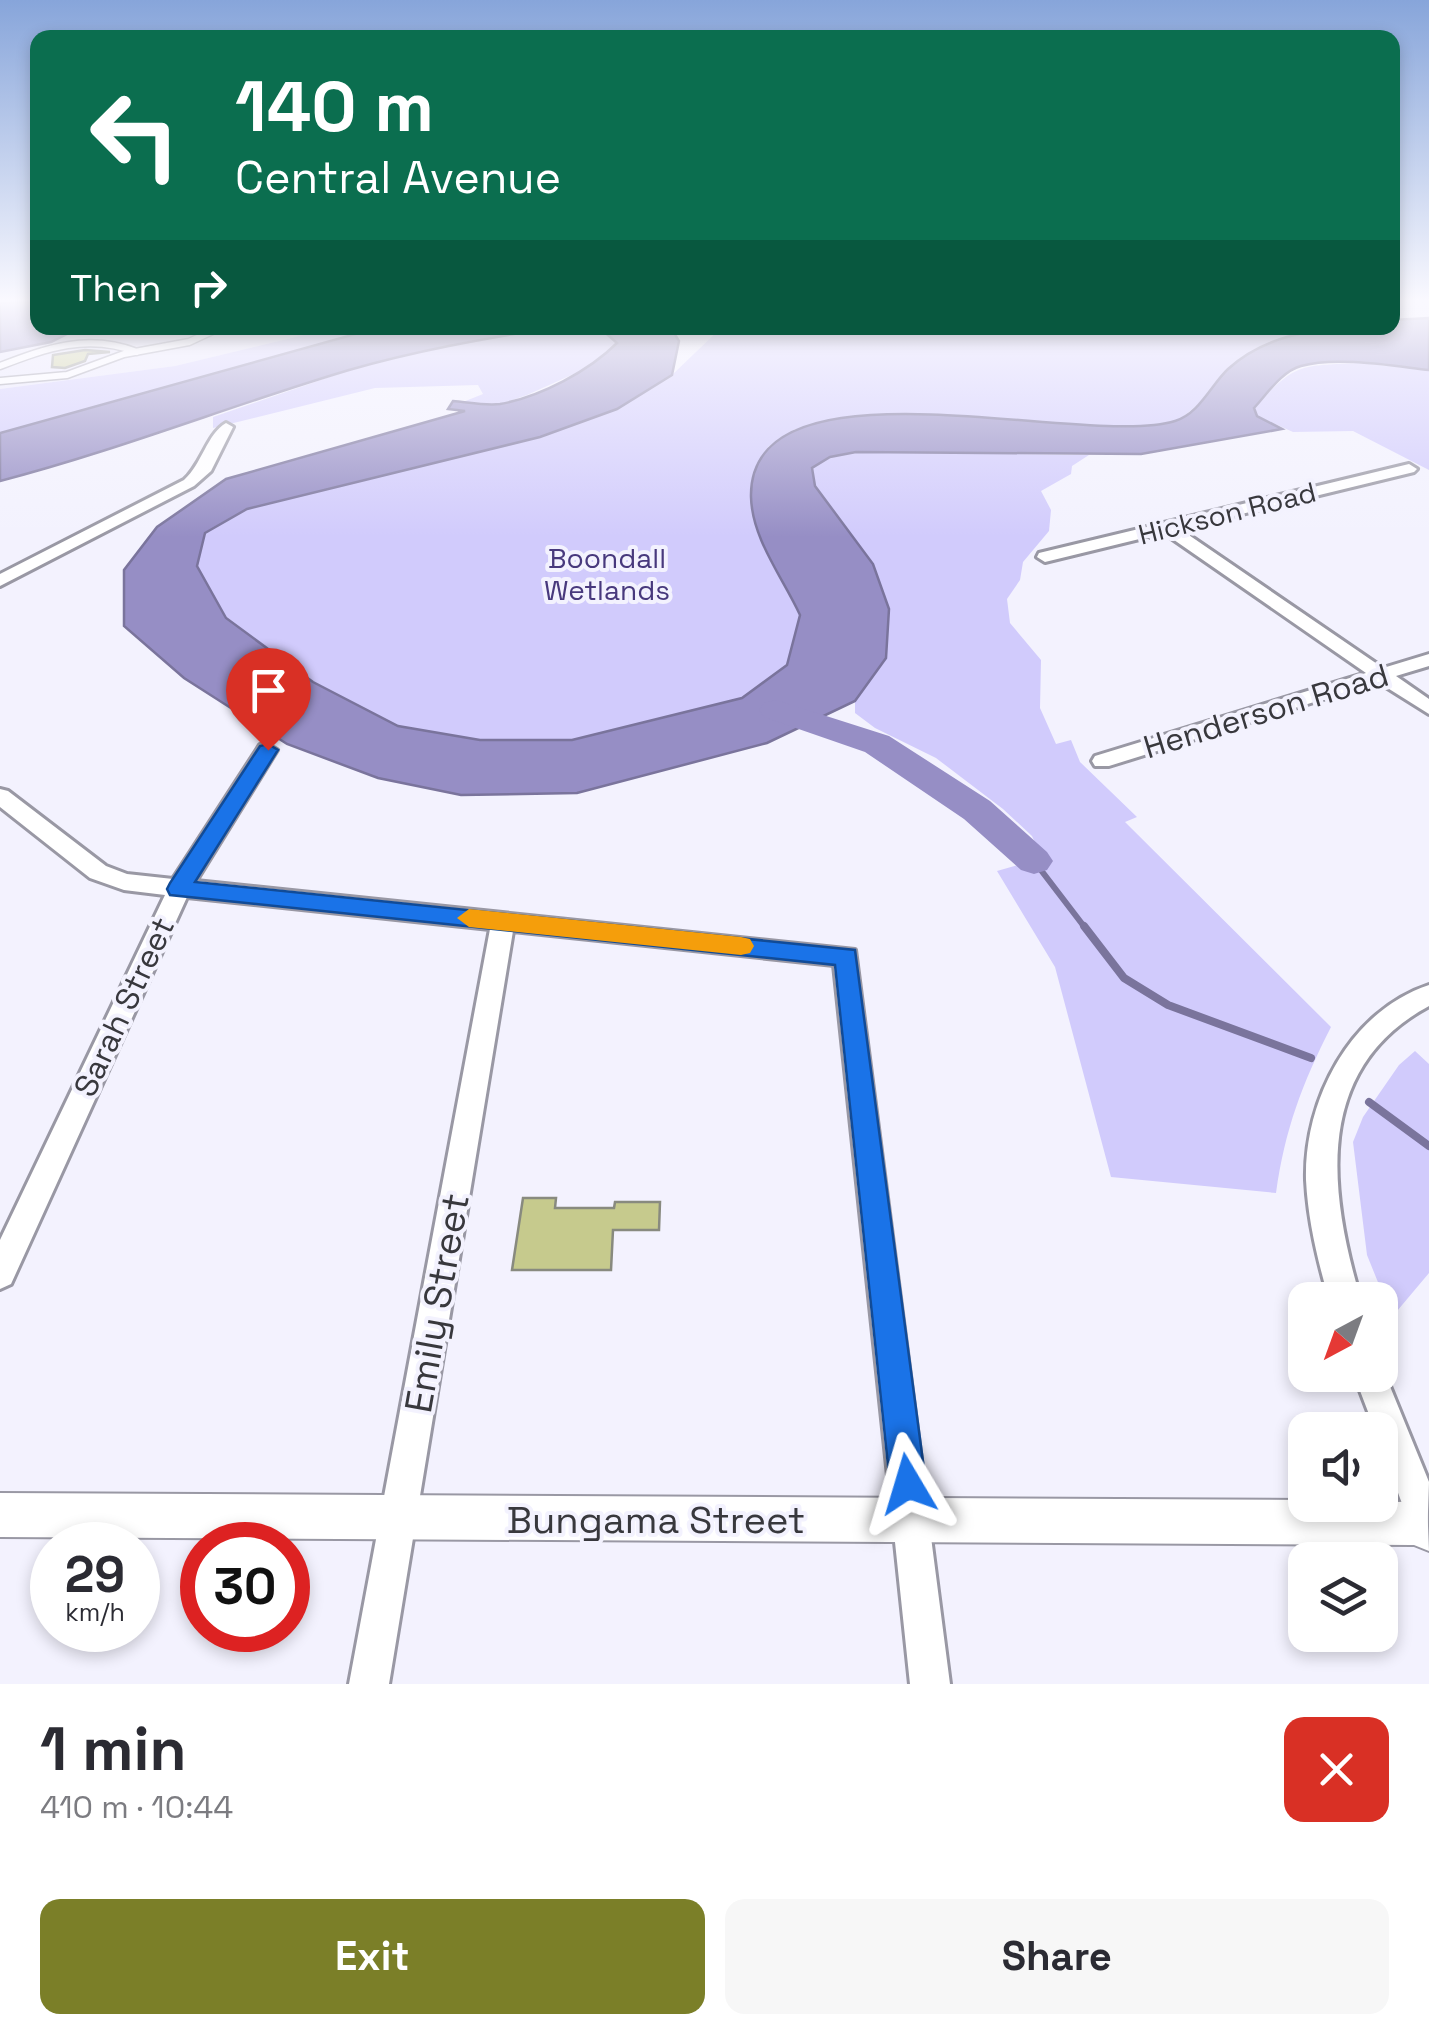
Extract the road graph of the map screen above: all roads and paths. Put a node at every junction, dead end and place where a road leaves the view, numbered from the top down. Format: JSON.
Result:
{"nodes":[{"id":1,"x":226,"y":427,"type":"dead end"},
{"id":2,"x":1408,"y":469,"type":"dead end"},
{"id":3,"x":1167,"y":528,"type":"junction"},
{"id":4,"x":1045,"y":557,"type":"dead end"},
{"id":5,"x":0,"y":581,"type":"edge"},
{"id":6,"x":1429,"y":660,"type":"edge"},
{"id":7,"x":1381,"y":674,"type":"junction"},
{"id":8,"x":1429,"y":708,"type":"edge"},
{"id":9,"x":268,"y":750,"type":"dead end"},
{"id":10,"x":1102,"y":761,"type":"dead end"},
{"id":11,"x":0,"y":796,"type":"edge"},
{"id":12,"x":178,"y":889,"type":"junction"},
{"id":13,"x":504,"y":922,"type":"junction"},
{"id":14,"x":1429,"y":995,"type":"edge"},
{"id":15,"x":0,"y":1274,"type":"edge"},
{"id":16,"x":1339,"y":1282,"type":"edge"},
{"id":17,"x":1377,"y":1392,"type":"edge"},
{"id":18,"x":0,"y":1515,"type":"edge"},
{"id":19,"x":400,"y":1518,"type":"junction"},
{"id":20,"x":912,"y":1523,"type":"junction"},
{"id":21,"x":1428,"y":1526,"type":"edge"},
{"id":22,"x":369,"y":1684,"type":"edge"},
{"id":23,"x":930,"y":1684,"type":"edge"}],
"edges":[{"from":1,"to":5,"type":"street"},
{"from":2,"to":3,"type":"street","name":"Hickson Road"},
{"from":3,"to":4,"type":"street","name":"Hickson Road"},
{"from":3,"to":7,"type":"street"},
{"from":6,"to":7,"type":"street","name":"Henderson Road"},
{"from":7,"to":8,"type":"street"},
{"from":7,"to":10,"type":"street","name":"Henderson Road"},
{"from":9,"to":12,"type":"street","name":"Sarah Street"},
{"from":11,"to":12,"type":"street"},
{"from":12,"to":13,"type":"street"},
{"from":12,"to":15,"type":"street","name":"Sarah Street"},
{"from":13,"to":19,"type":"street","name":"Emily Street"},
{"from":13,"to":20,"type":"street"},
{"from":14,"to":16,"type":"street"},
{"from":17,"to":21,"type":"street"},
{"from":18,"to":19,"type":"street","name":"Bungama Street"},
{"from":19,"to":20,"type":"street","name":"Bungama Street"},
{"from":19,"to":22,"type":"street","name":"Emily Street"},
{"from":20,"to":21,"type":"street","name":"Bungama Street"},
{"from":20,"to":23,"type":"street"}]}
